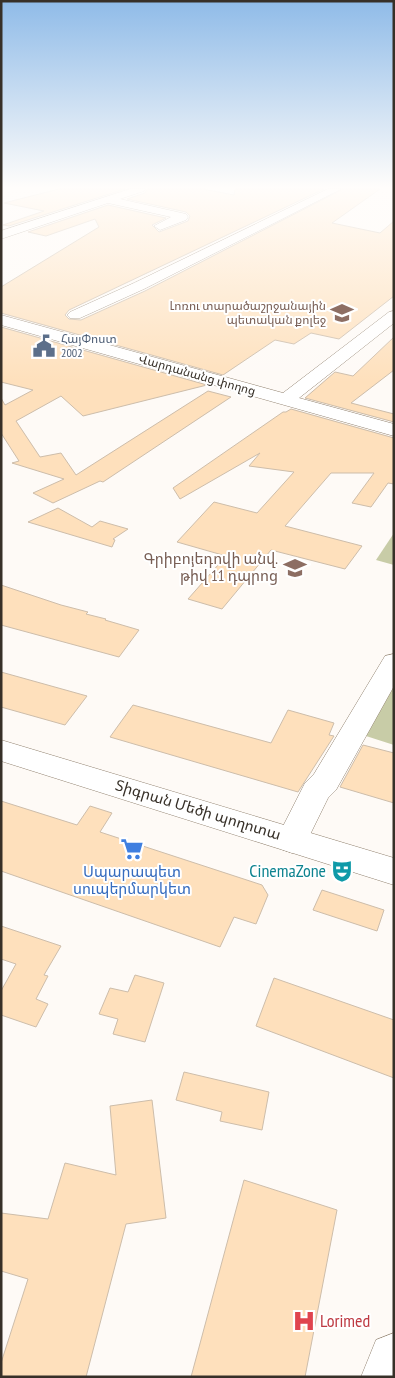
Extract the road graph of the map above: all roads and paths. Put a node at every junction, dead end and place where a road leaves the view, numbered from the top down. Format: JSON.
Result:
{"nodes":[{"id":1,"x":205,"y":253,"type":"edge"},
{"id":2,"x":75,"y":315,"type":"dead end"},
{"id":3,"x":394,"y":315,"type":"edge"},
{"id":4,"x":1,"y":320,"type":"edge"},
{"id":5,"x":285,"y":400,"type":"junction"},
{"id":6,"x":394,"y":430,"type":"edge"},
{"id":7,"x":394,"y":662,"type":"edge"},
{"id":8,"x":1,"y":750,"type":"edge"},
{"id":9,"x":292,"y":840,"type":"junction"},
{"id":10,"x":394,"y":872,"type":"edge"},
{"id":11,"x":394,"y":1358,"type":"edge"},
{"id":12,"x":386,"y":1377,"type":"edge"}],
"edges":[{"from":1,"to":2,"type":"street"},
{"from":3,"to":5,"type":"street"},
{"from":4,"to":5,"type":"street","name":"Վարդանանց փողոց"},
{"from":5,"to":6,"type":"street","name":"Վարդանանց փողոց"},
{"from":7,"to":9,"type":"street"},
{"from":8,"to":9,"type":"street","name":"Տիգրան Մեծի պողոտա"},
{"from":9,"to":10,"type":"street","name":"Տիգրան Մեծի պողոտա"},
{"from":11,"to":12,"type":"street"}]}
